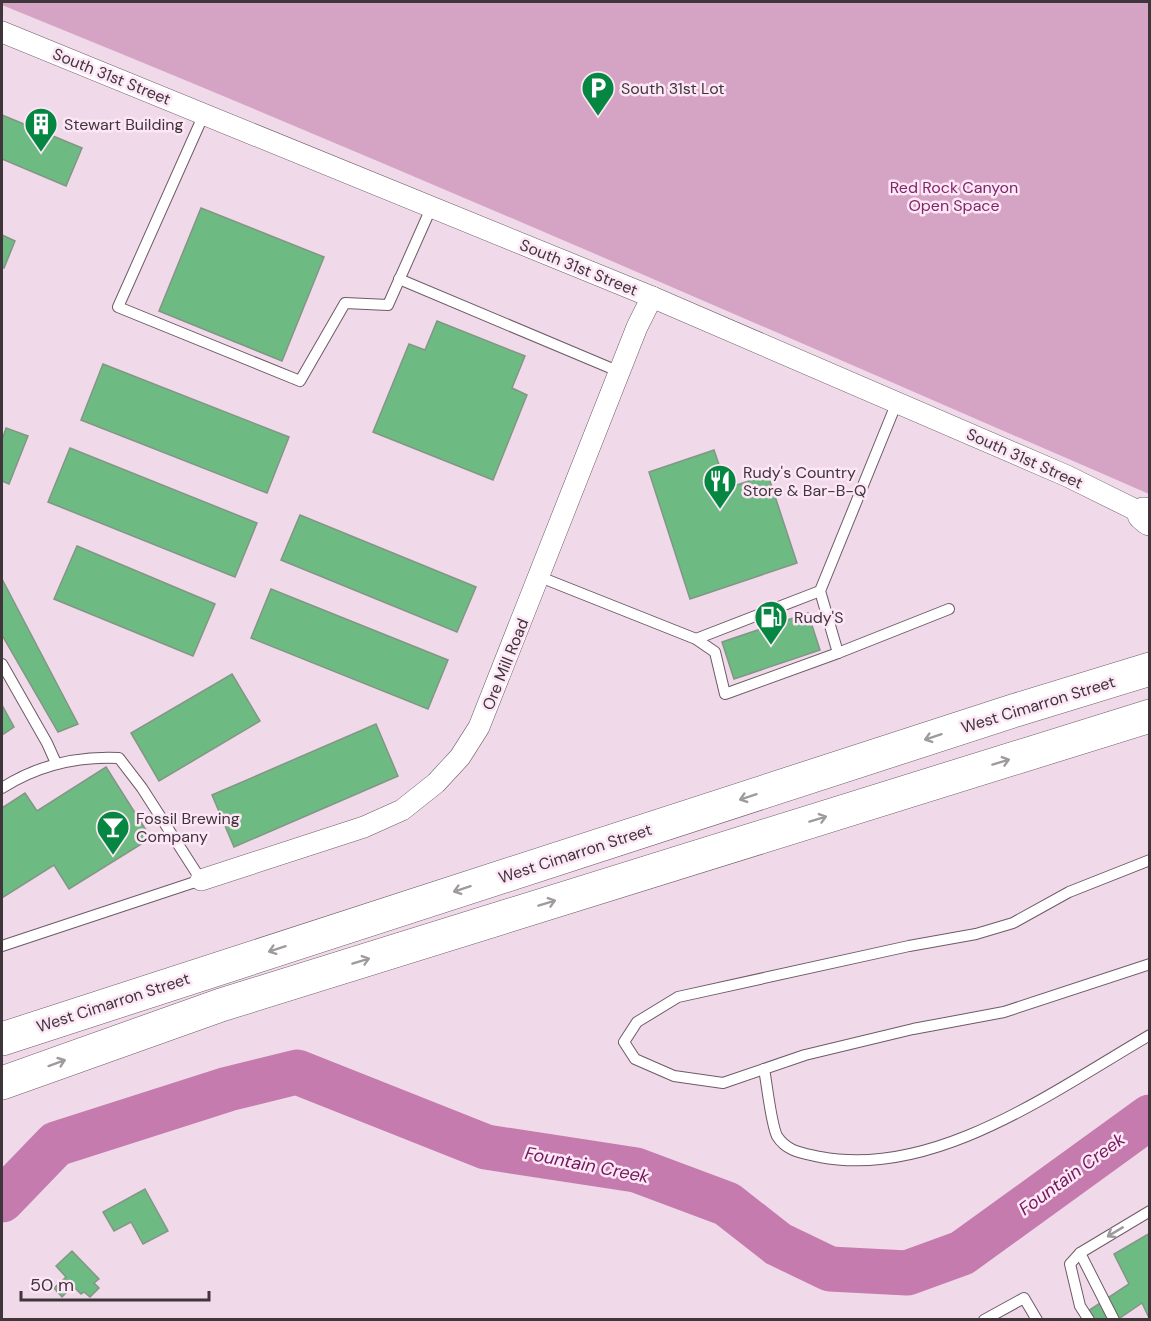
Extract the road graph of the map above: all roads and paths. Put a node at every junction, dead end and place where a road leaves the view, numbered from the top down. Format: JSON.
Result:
{"nodes":[{"id":1,"x":2,"y":32,"type":"edge"},
{"id":2,"x":204,"y":114,"type":"junction"},
{"id":3,"x":432,"y":206,"type":"junction"},
{"id":4,"x":399,"y":279,"type":"junction"},
{"id":5,"x":652,"y":297,"type":"junction"},
{"id":6,"x":620,"y":372,"type":"junction"},
{"id":7,"x":897,"y":402,"type":"junction"},
{"id":8,"x":1148,"y":517,"type":"edge"},
{"id":9,"x":540,"y":577,"type":"junction"},
{"id":10,"x":820,"y":591,"type":"junction"},
{"id":11,"x":949,"y":609,"type":"dead end"},
{"id":12,"x":696,"y":639,"type":"junction"},
{"id":13,"x":838,"y":653,"type":"junction"},
{"id":14,"x":1149,"y":661,"type":"edge"},
{"id":15,"x":2,"y":664,"type":"edge"},
{"id":16,"x":1149,"y":669,"type":"edge"},
{"id":17,"x":5,"y":678,"type":"edge"},
{"id":18,"x":1116,"y":680,"type":"junction"},
{"id":19,"x":1149,"y":716,"type":"edge"},
{"id":20,"x":1149,"y":729,"type":"edge"},
{"id":21,"x":1080,"y":737,"type":"junction"},
{"id":22,"x":56,"y":763,"type":"junction"},
{"id":23,"x":2,"y":788,"type":"edge"},
{"id":24,"x":1149,"y":860,"type":"edge"},
{"id":25,"x":201,"y":880,"type":"junction"},
{"id":26,"x":2,"y":946,"type":"edge"},
{"id":27,"x":1149,"y":964,"type":"edge"},
{"id":28,"x":1149,"y":1035,"type":"edge"},
{"id":29,"x":2,"y":1039,"type":"edge"},
{"id":30,"x":764,"y":1069,"type":"junction"},
{"id":31,"x":2,"y":1083,"type":"edge"},
{"id":32,"x":1149,"y":1211,"type":"edge"},
{"id":33,"x":1080,"y":1253,"type":"junction"},
{"id":34,"x":984,"y":1320,"type":"edge"},
{"id":35,"x":1037,"y":1320,"type":"edge"},
{"id":36,"x":1089,"y":1320,"type":"edge"},
{"id":37,"x":1114,"y":1320,"type":"edge"}],
"edges":[{"from":1,"to":2,"type":"street","name":"South 31st Street"},
{"from":2,"to":3,"type":"street","name":"South 31st Street"},
{"from":2,"to":4,"type":"lane"},
{"from":3,"to":4,"type":"lane"},
{"from":3,"to":5,"type":"street","name":"South 31st Street"},
{"from":4,"to":6,"type":"lane"},
{"from":5,"to":6,"type":"street","name":"Ore Mill Road"},
{"from":5,"to":7,"type":"street","name":"South 31st Street"},
{"from":6,"to":9,"type":"street","name":"Ore Mill Road"},
{"from":7,"to":8,"type":"street","name":"South 31st Street"},
{"from":7,"to":10,"type":"lane"},
{"from":9,"to":12,"type":"lane"},
{"from":9,"to":25,"type":"street","name":"Ore Mill Road"},
{"from":10,"to":12,"type":"lane"},
{"from":10,"to":13,"type":"lane"},
{"from":11,"to":13,"type":"lane"},
{"from":12,"to":13,"type":"lane"},
{"from":14,"to":18,"type":"highway"},
{"from":15,"to":17,"type":"lane"},
{"from":16,"to":18,"type":"highway","name":"West Cimarron Street"},
{"from":17,"to":22,"type":"lane"},
{"from":18,"to":29,"type":"highway","name":"West Cimarron Street","one_way":true},
{"from":19,"to":21,"type":"highway"},
{"from":20,"to":21,"type":"highway"},
{"from":31,"to":21,"type":"highway","one_way":true},
{"from":22,"to":23,"type":"lane"},
{"from":22,"to":25,"type":"lane"},
{"from":24,"to":30,"type":"lane"},
{"from":25,"to":26,"type":"lane"},
{"from":27,"to":30,"type":"lane"},
{"from":28,"to":30,"type":"lane"},
{"from":32,"to":33,"type":"lane","one_way":true},
{"from":33,"to":36,"type":"lane"},
{"from":33,"to":37,"type":"lane"},
{"from":34,"to":35,"type":"lane"}]}
